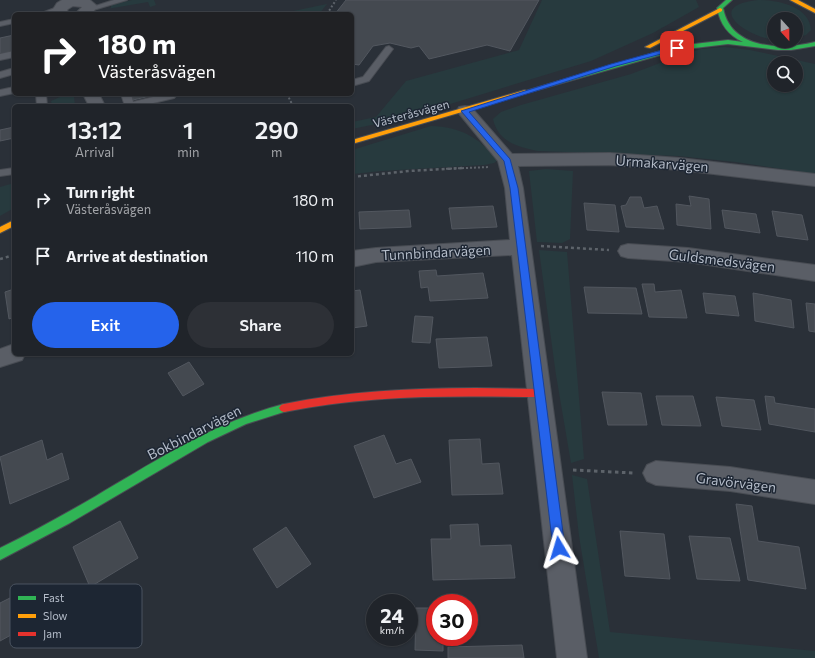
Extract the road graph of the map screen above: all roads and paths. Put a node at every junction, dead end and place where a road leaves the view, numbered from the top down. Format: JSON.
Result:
{"nodes":[{"id":1,"x":102,"y":0,"type":"edge"},
{"id":2,"x":123,"y":0,"type":"edge"},
{"id":3,"x":336,"y":0,"type":"edge"},
{"id":4,"x":729,"y":0,"type":"edge"},
{"id":5,"x":793,"y":0,"type":"edge"},
{"id":6,"x":812,"y":0,"type":"edge"},
{"id":7,"x":815,"y":0,"type":"edge"},
{"id":8,"x":63,"y":7,"type":"edge"},
{"id":9,"x":84,"y":7,"type":"edge"},
{"id":10,"x":718,"y":7,"type":"junction"},
{"id":11,"x":329,"y":11,"type":"edge"},
{"id":12,"x":815,"y":11,"type":"edge"},
{"id":13,"x":49,"y":12,"type":"edge"},
{"id":14,"x":12,"y":21,"type":"edge"},
{"id":15,"x":0,"y":24,"type":"edge"},
{"id":16,"x":815,"y":44,"type":"edge"},
{"id":17,"x":765,"y":47,"type":"junction"},
{"id":18,"x":389,"y":49,"type":"dead end"},
{"id":19,"x":12,"y":54,"type":"edge"},
{"id":20,"x":808,"y":56,"type":"dead end"},
{"id":21,"x":0,"y":57,"type":"edge"},
{"id":22,"x":614,"y":65,"type":"junction"},
{"id":23,"x":12,"y":72,"type":"edge"},
{"id":24,"x":0,"y":75,"type":"edge"},
{"id":25,"x":354,"y":83,"type":"edge"},
{"id":26,"x":12,"y":90,"type":"edge"},
{"id":27,"x":0,"y":93,"type":"edge"},
{"id":28,"x":171,"y":96,"type":"edge"},
{"id":29,"x":138,"y":104,"type":"edge"},
{"id":30,"x":465,"y":111,"type":"junction"},
{"id":31,"x":354,"y":141,"type":"edge"},
{"id":32,"x":507,"y":160,"type":"junction"},
{"id":33,"x":12,"y":171,"type":"edge"},
{"id":34,"x":0,"y":173,"type":"edge"},
{"id":35,"x":354,"y":177,"type":"edge"},
{"id":36,"x":815,"y":180,"type":"edge"},
{"id":37,"x":12,"y":224,"type":"edge"},
{"id":38,"x":0,"y":230,"type":"edge"},
{"id":39,"x":521,"y":247,"type":"junction"},
{"id":40,"x":628,"y":251,"type":"joint"},
{"id":41,"x":12,"y":256,"type":"edge"},
{"id":42,"x":0,"y":259,"type":"edge"},
{"id":43,"x":354,"y":259,"type":"edge"},
{"id":44,"x":815,"y":272,"type":"edge"},
{"id":45,"x":12,"y":354,"type":"edge"},
{"id":46,"x":0,"y":358,"type":"edge"},
{"id":47,"x":540,"y":393,"type":"junction"},
{"id":48,"x":549,"y":470,"type":"junction"},
{"id":49,"x":656,"y":474,"type":"joint"},
{"id":50,"x":815,"y":492,"type":"edge"},
{"id":51,"x":0,"y":554,"type":"edge"},
{"id":52,"x":572,"y":658,"type":"edge"}],
"edges":[{"from":1,"to":9,"type":"lane"},
{"from":2,"to":9,"type":"lane"},
{"from":3,"to":11,"type":"path"},
{"from":4,"to":10,"type":"street","name":"Västeråsvägen"},
{"from":5,"to":12,"type":"street"},
{"from":6,"to":7,"type":"street"},
{"from":8,"to":9,"type":"street"},
{"from":8,"to":13,"type":"lane"},
{"from":10,"to":17,"type":"street"},
{"from":10,"to":22,"type":"street","name":"Västeråsvägen"},
{"from":14,"to":15,"type":"lane"},
{"from":16,"to":17,"type":"street"},
{"from":17,"to":20,"type":"street"},
{"from":17,"to":22,"type":"street","name":"Västeråsvägen"},
{"from":18,"to":25,"type":"lane"},
{"from":19,"to":21,"type":"lane"},
{"from":22,"to":30,"type":"street","name":"Västeråsvägen"},
{"from":23,"to":24,"type":"lane"},
{"from":26,"to":27,"type":"lane"},
{"from":28,"to":29,"type":"lane"},
{"from":30,"to":31,"type":"street","name":"Västeråsvägen"},
{"from":30,"to":32,"type":"street"},
{"from":32,"to":35,"type":"path"},
{"from":32,"to":36,"type":"street","name":"Urmakarvägen"},
{"from":32,"to":39,"type":"street"},
{"from":33,"to":34,"type":"lane"},
{"from":37,"to":38,"type":"street"},
{"from":39,"to":40,"type":"path"},
{"from":39,"to":43,"type":"street","name":"Tunnbindarvägen"},
{"from":39,"to":47,"type":"street"},
{"from":40,"to":44,"type":"street","name":"Guldsmedsvägen"},
{"from":41,"to":42,"type":"path"},
{"from":45,"to":46,"type":"street"},
{"from":47,"to":48,"type":"street"},
{"from":47,"to":51,"type":"street","name":"Bokbindarvägen"},
{"from":48,"to":49,"type":"path"},
{"from":48,"to":52,"type":"street"},
{"from":49,"to":50,"type":"street","name":"Gravörvägen"}]}
